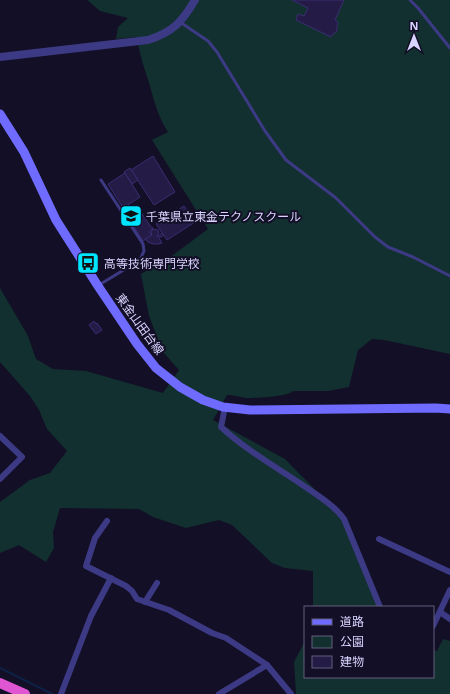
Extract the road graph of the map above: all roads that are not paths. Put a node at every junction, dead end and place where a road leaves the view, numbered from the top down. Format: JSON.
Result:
{"nodes":[{"id":1,"x":195,"y":0,"type":"edge"},
{"id":2,"x":410,"y":0,"type":"edge"},
{"id":3,"x":180,"y":22,"type":"junction"},
{"id":4,"x":450,"y":48,"type":"edge"},
{"id":5,"x":0,"y":57,"type":"edge"},
{"id":6,"x":0,"y":114,"type":"edge"},
{"id":7,"x":101,"y":180,"type":"dead end"},
{"id":8,"x":450,"y":276,"type":"edge"},
{"id":9,"x":98,"y":286,"type":"junction"},
{"id":10,"x":225,"y":407,"type":"junction"},
{"id":11,"x":450,"y":409,"type":"edge"},
{"id":12,"x":0,"y":436,"type":"edge"},
{"id":13,"x":1,"y":476,"type":"edge"},
{"id":14,"x":107,"y":521,"type":"dead end"},
{"id":15,"x":379,"y":539,"type":"dead end"},
{"id":16,"x":450,"y":572,"type":"edge"},
{"id":17,"x":111,"y":578,"type":"junction"},
{"id":18,"x":158,"y":583,"type":"dead end"},
{"id":19,"x":450,"y":590,"type":"edge"},
{"id":20,"x":145,"y":602,"type":"junction"},
{"id":21,"x":380,"y":606,"type":"edge"},
{"id":22,"x":440,"y":612,"type":"junction"},
{"id":23,"x":450,"y":619,"type":"edge"},
{"id":24,"x":434,"y":624,"type":"edge"},
{"id":25,"x":267,"y":665,"type":"junction"},
{"id":26,"x":0,"y":683,"type":"edge"},
{"id":27,"x":25,"y":694,"type":"edge"},
{"id":28,"x":61,"y":694,"type":"edge"},
{"id":29,"x":219,"y":694,"type":"edge"},
{"id":30,"x":291,"y":694,"type":"edge"}],
"edges":[{"from":1,"to":3,"type":"street"},
{"from":2,"to":4,"type":"lane"},
{"from":3,"to":5,"type":"street"},
{"from":3,"to":8,"type":"lane"},
{"from":6,"to":9,"type":"main road","name":"東金山田台線"},
{"from":7,"to":9,"type":"lane"},
{"from":9,"to":10,"type":"main road","name":"東金山田台線"},
{"from":10,"to":11,"type":"main road","name":"東金山田台線"},
{"from":10,"to":21,"type":"street"},
{"from":12,"to":13,"type":"street"},
{"from":14,"to":17,"type":"street"},
{"from":15,"to":16,"type":"street"},
{"from":17,"to":20,"type":"street"},
{"from":17,"to":28,"type":"street"},
{"from":18,"to":20,"type":"street"},
{"from":19,"to":22,"type":"street"},
{"from":20,"to":25,"type":"street"},
{"from":22,"to":23,"type":"street"},
{"from":22,"to":24,"type":"street"},
{"from":25,"to":29,"type":"street"},
{"from":25,"to":30,"type":"street"},
{"from":26,"to":27,"type":"highway"}]}
